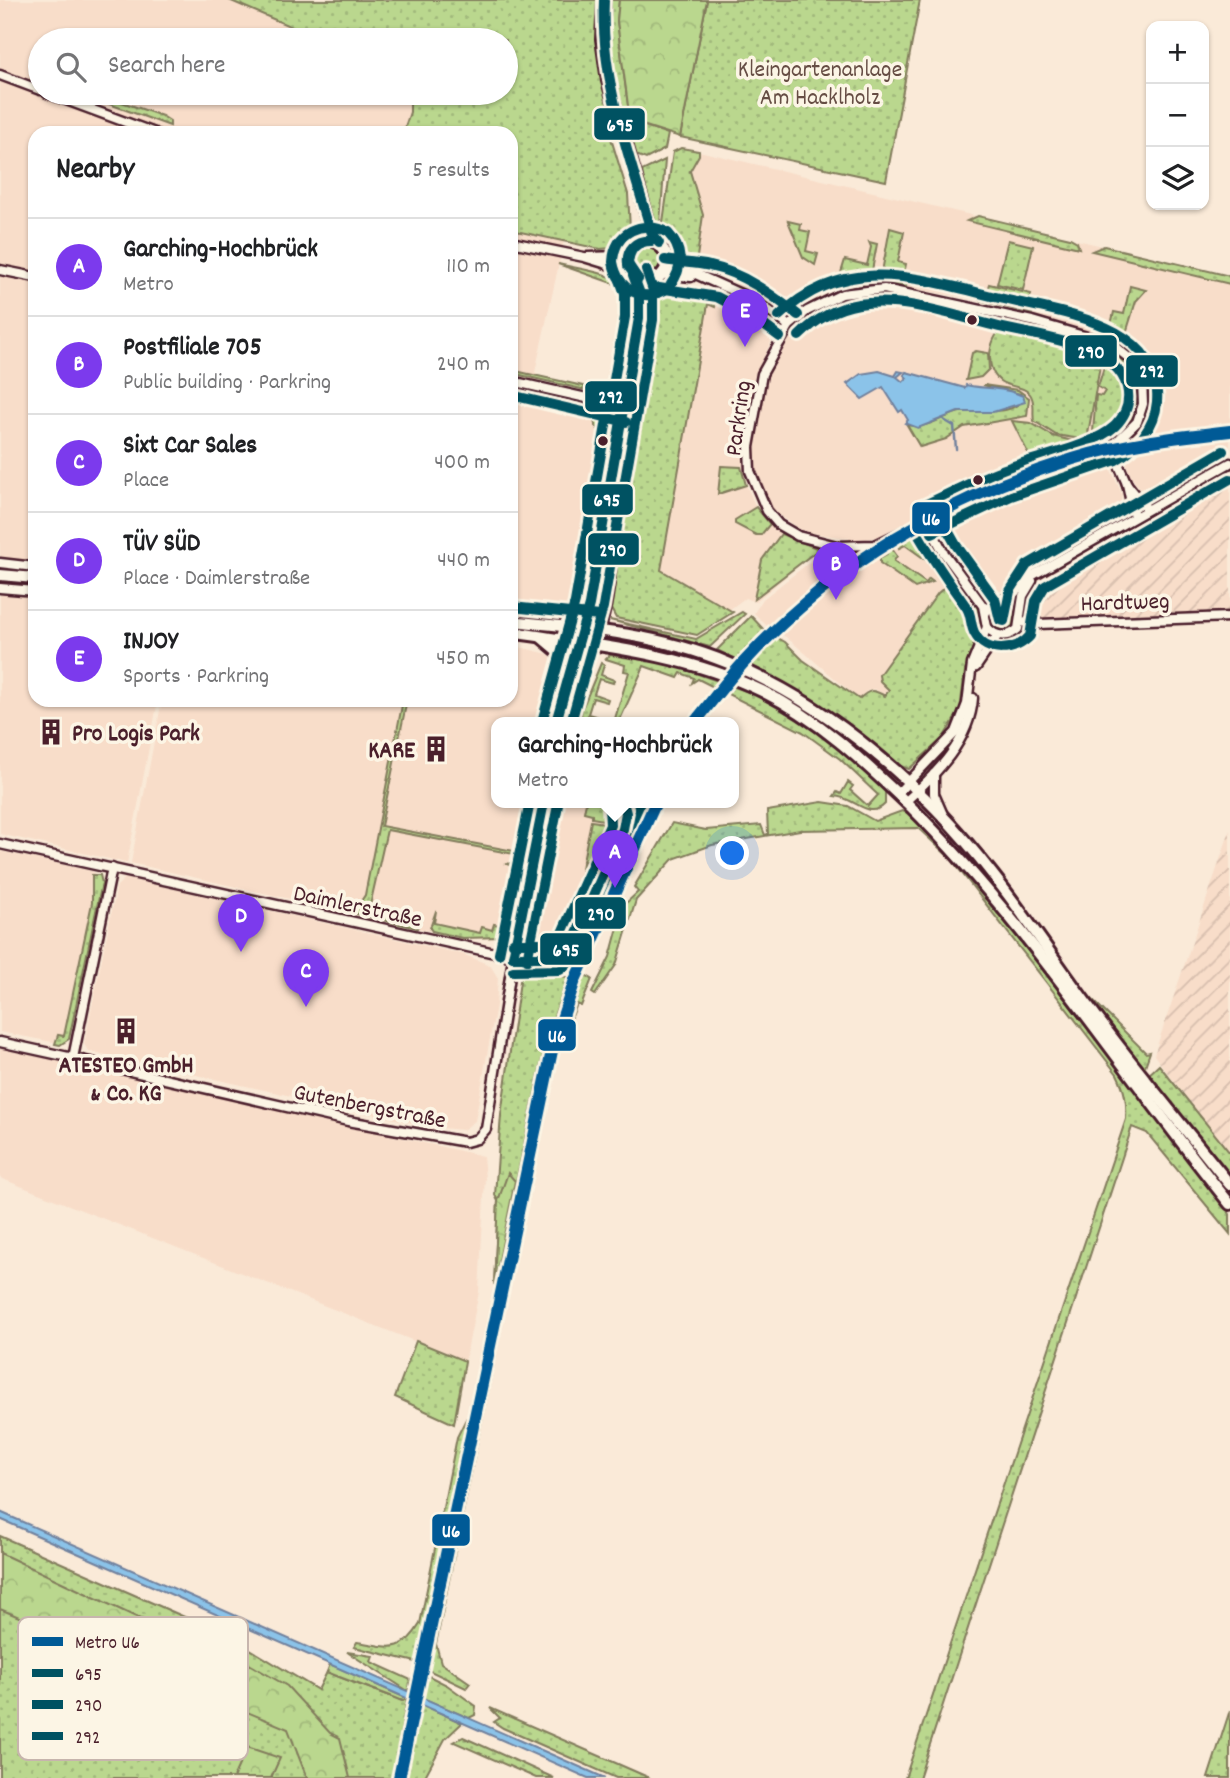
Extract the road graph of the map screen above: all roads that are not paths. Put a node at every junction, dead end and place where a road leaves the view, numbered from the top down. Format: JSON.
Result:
{"nodes":[{"id":1,"x":604,"y":0,"type":"edge"},
{"id":2,"x":0,"y":75,"type":"edge"},
{"id":3,"x":28,"y":86,"type":"edge"},
{"id":4,"x":79,"y":105,"type":"edge"},
{"id":5,"x":136,"y":126,"type":"edge"},
{"id":6,"x":643,"y":206,"type":"junction"},
{"id":7,"x":518,"y":243,"type":"edge"},
{"id":8,"x":659,"y":243,"type":"junction"},
{"id":9,"x":634,"y":245,"type":"junction"},
{"id":10,"x":584,"y":257,"type":"junction"},
{"id":11,"x":667,"y":261,"type":"junction"},
{"id":12,"x":0,"y":270,"type":"edge"},
{"id":13,"x":631,"y":273,"type":"junction"},
{"id":14,"x":28,"y":276,"type":"edge"},
{"id":15,"x":659,"y":277,"type":"junction"},
{"id":16,"x":698,"y":277,"type":"junction"},
{"id":17,"x":789,"y":326,"type":"junction"},
{"id":18,"x":518,"y":383,"type":"edge"},
{"id":19,"x":626,"y":407,"type":"junction"},
{"id":20,"x":1111,"y":446,"type":"junction"},
{"id":21,"x":1230,"y":463,"type":"edge"},
{"id":22,"x":1127,"y":484,"type":"junction"},
{"id":23,"x":1147,"y":509,"type":"junction"},
{"id":24,"x":609,"y":516,"type":"junction"},
{"id":25,"x":1133,"y":517,"type":"junction"},
{"id":26,"x":926,"y":520,"type":"junction"},
{"id":27,"x":0,"y":563,"type":"edge"},
{"id":28,"x":28,"y":566,"type":"edge"},
{"id":29,"x":0,"y":575,"type":"edge"},
{"id":30,"x":1035,"y":576,"type":"junction"},
{"id":31,"x":28,"y":577,"type":"edge"},
{"id":32,"x":971,"y":587,"type":"junction"},
{"id":33,"x":0,"y":588,"type":"edge"},
{"id":34,"x":28,"y":590,"type":"edge"},
{"id":35,"x":1006,"y":599,"type":"junction"},
{"id":36,"x":996,"y":600,"type":"junction"},
{"id":37,"x":1021,"y":611,"type":"junction"},
{"id":38,"x":985,"y":614,"type":"junction"},
{"id":39,"x":1230,"y":617,"type":"edge"},
{"id":40,"x":518,"y":622,"type":"edge"},
{"id":41,"x":1021,"y":622,"type":"junction"},
{"id":42,"x":987,"y":627,"type":"junction"},
{"id":43,"x":583,"y":629,"type":"junction"},
{"id":44,"x":598,"y":631,"type":"junction"},
{"id":45,"x":518,"y":633,"type":"edge"},
{"id":46,"x":998,"y":635,"type":"junction"},
{"id":47,"x":541,"y":637,"type":"junction"},
{"id":48,"x":579,"y":643,"type":"junction"},
{"id":49,"x":594,"y":645,"type":"junction"},
{"id":50,"x":569,"y":676,"type":"junction"},
{"id":51,"x":557,"y":717,"type":"edge"},
{"id":52,"x":567,"y":717,"type":"edge"},
{"id":53,"x":934,"y":774,"type":"junction"},
{"id":54,"x":912,"y":787,"type":"junction"},
{"id":55,"x":901,"y":798,"type":"junction"},
{"id":56,"x":543,"y":808,"type":"edge"},
{"id":57,"x":946,"y":822,"type":"junction"},
{"id":58,"x":0,"y":844,"type":"edge"},
{"id":59,"x":112,"y":868,"type":"junction"},
{"id":60,"x":513,"y":957,"type":"junction"},
{"id":61,"x":0,"y":1042,"type":"edge"},
{"id":62,"x":73,"y":1058,"type":"junction"},
{"id":63,"x":1136,"y":1075,"type":"junction"},
{"id":64,"x":1149,"y":1091,"type":"junction"},
{"id":65,"x":1230,"y":1185,"type":"edge"},
{"id":66,"x":1230,"y":1203,"type":"edge"}],
"edges":[{"from":1,"to":6,"type":"main road"},
{"from":2,"to":3,"type":"street"},
{"from":4,"to":5,"type":"street"},
{"from":6,"to":8,"type":"main road"},
{"from":6,"to":9,"type":"main road"},
{"from":7,"to":10,"type":"street"},
{"from":8,"to":9,"type":"main road"},
{"from":8,"to":11,"type":"main road"},
{"from":9,"to":10,"type":"street"},
{"from":9,"to":13,"type":"main road"},
{"from":10,"to":13,"type":"street"},
{"from":11,"to":15,"type":"main road"},
{"from":11,"to":16,"type":"street"},
{"from":12,"to":14,"type":"street"},
{"from":13,"to":15,"type":"main road"},
{"from":13,"to":19,"type":"main road"},
{"from":15,"to":16,"type":"street"},
{"from":15,"to":19,"type":"main road"},
{"from":16,"to":17,"type":"street"},
{"from":17,"to":20,"type":"street","name":"Parkring"},
{"from":17,"to":26,"type":"street","name":"Parkring"},
{"from":18,"to":19,"type":"street"},
{"from":19,"to":24,"type":"main road"},
{"from":20,"to":22,"type":"street"},
{"from":20,"to":26,"type":"street","name":"Parkring"},
{"from":21,"to":23,"type":"street"},
{"from":22,"to":23,"type":"street"},
{"from":22,"to":25,"type":"street"},
{"from":23,"to":25,"type":"street"},
{"from":24,"to":43,"type":"main road"},
{"from":24,"to":44,"type":"main road"},
{"from":25,"to":30,"type":"street"},
{"from":26,"to":32,"type":"street"},
{"from":27,"to":28,"type":"street"},
{"from":29,"to":31,"type":"main road"},
{"from":30,"to":35,"type":"street"},
{"from":30,"to":37,"type":"street"},
{"from":32,"to":36,"type":"street"},
{"from":32,"to":38,"type":"street"},
{"from":33,"to":34,"type":"street"},
{"from":35,"to":36,"type":"street"},
{"from":35,"to":37,"type":"street"},
{"from":36,"to":38,"type":"street"},
{"from":37,"to":41,"type":"street"},
{"from":38,"to":42,"type":"street"},
{"from":39,"to":41,"type":"street","name":"Hardtweg"},
{"from":40,"to":43,"type":"main road"},
{"from":41,"to":46,"type":"street"},
{"from":42,"to":46,"type":"street"},
{"from":42,"to":54,"type":"street"},
{"from":43,"to":44,"type":"main road"},
{"from":43,"to":48,"type":"main road"},
{"from":44,"to":49,"type":"main road"},
{"from":44,"to":54,"type":"main road"},
{"from":45,"to":47,"type":"main road"},
{"from":46,"to":53,"type":"street"},
{"from":47,"to":48,"type":"main road"},
{"from":47,"to":50,"type":"main road"},
{"from":48,"to":49,"type":"main road"},
{"from":48,"to":50,"type":"street"},
{"from":49,"to":52,"type":"street"},
{"from":49,"to":55,"type":"main road"},
{"from":50,"to":51,"type":"street"},
{"from":53,"to":54,"type":"street"},
{"from":53,"to":57,"type":"street"},
{"from":54,"to":55,"type":"street"},
{"from":54,"to":57,"type":"main road"},
{"from":55,"to":63,"type":"main road"},
{"from":56,"to":60,"type":"street"},
{"from":57,"to":63,"type":"main road"},
{"from":58,"to":59,"type":"street","name":"Daimlerstraße"},
{"from":59,"to":60,"type":"street","name":"Daimlerstraße"},
{"from":59,"to":62,"type":"street"},
{"from":60,"to":62,"type":"street","name":"Gutenbergstraße"},
{"from":61,"to":62,"type":"street","name":"Gutenbergstraße"},
{"from":63,"to":64,"type":"main road"},
{"from":64,"to":65,"type":"main road"},
{"from":64,"to":66,"type":"main road"}]}
